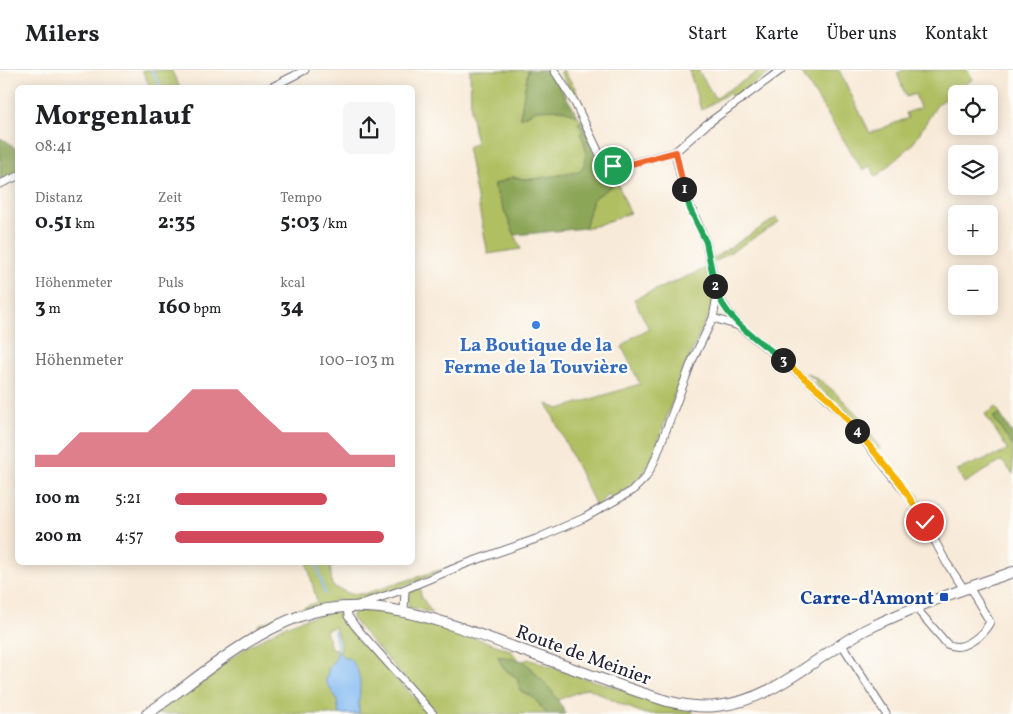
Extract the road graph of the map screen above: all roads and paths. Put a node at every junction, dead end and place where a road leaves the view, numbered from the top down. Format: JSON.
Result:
{"nodes":[{"id":1,"x":305,"y":70,"type":"edge"},
{"id":2,"x":554,"y":70,"type":"edge"},
{"id":3,"x":781,"y":70,"type":"edge"},
{"id":4,"x":276,"y":85,"type":"edge"},
{"id":5,"x":676,"y":152,"type":"junction"},
{"id":6,"x":15,"y":177,"type":"edge"},
{"id":7,"x":0,"y":184,"type":"edge"},
{"id":8,"x":718,"y":296,"type":"junction"},
{"id":9,"x":713,"y":318,"type":"junction"},
{"id":10,"x":740,"y":326,"type":"junction"},
{"id":11,"x":1013,"y":572,"type":"edge"},
{"id":12,"x":967,"y":588,"type":"junction"},
{"id":13,"x":405,"y":590,"type":"junction"},
{"id":14,"x":347,"y":606,"type":"junction"},
{"id":15,"x":358,"y":606,"type":"junction"},
{"id":16,"x":916,"y":608,"type":"junction"},
{"id":17,"x":404,"y":612,"type":"junction"},
{"id":18,"x":841,"y":644,"type":"junction"},
{"id":19,"x":147,"y":714,"type":"edge"},
{"id":20,"x":433,"y":714,"type":"edge"},
{"id":21,"x":886,"y":714,"type":"edge"}],
"edges":[{"from":1,"to":4,"type":"street"},
{"from":2,"to":5,"type":"street"},
{"from":3,"to":5,"type":"street"},
{"from":5,"to":8,"type":"street"},
{"from":6,"to":7,"type":"street"},
{"from":8,"to":9,"type":"street"},
{"from":8,"to":10,"type":"street"},
{"from":9,"to":10,"type":"street"},
{"from":9,"to":13,"type":"street"},
{"from":10,"to":12,"type":"street"},
{"from":11,"to":12,"type":"street","name":"Route de Meinier"},
{"from":12,"to":16,"type":"street","name":"Route de Meinier"},
{"from":12,"to":16,"type":"street"},
{"from":13,"to":15,"type":"street"},
{"from":13,"to":17,"type":"street"},
{"from":14,"to":15,"type":"street","name":"Route de Meinier"},
{"from":14,"to":19,"type":"street","name":"Route de Meinier"},
{"from":14,"to":20,"type":"street"},
{"from":15,"to":17,"type":"street","name":"Route de Meinier"},
{"from":16,"to":18,"type":"street","name":"Route de Meinier"},
{"from":17,"to":18,"type":"street","name":"Route de Meinier"},
{"from":18,"to":21,"type":"street"}]}
